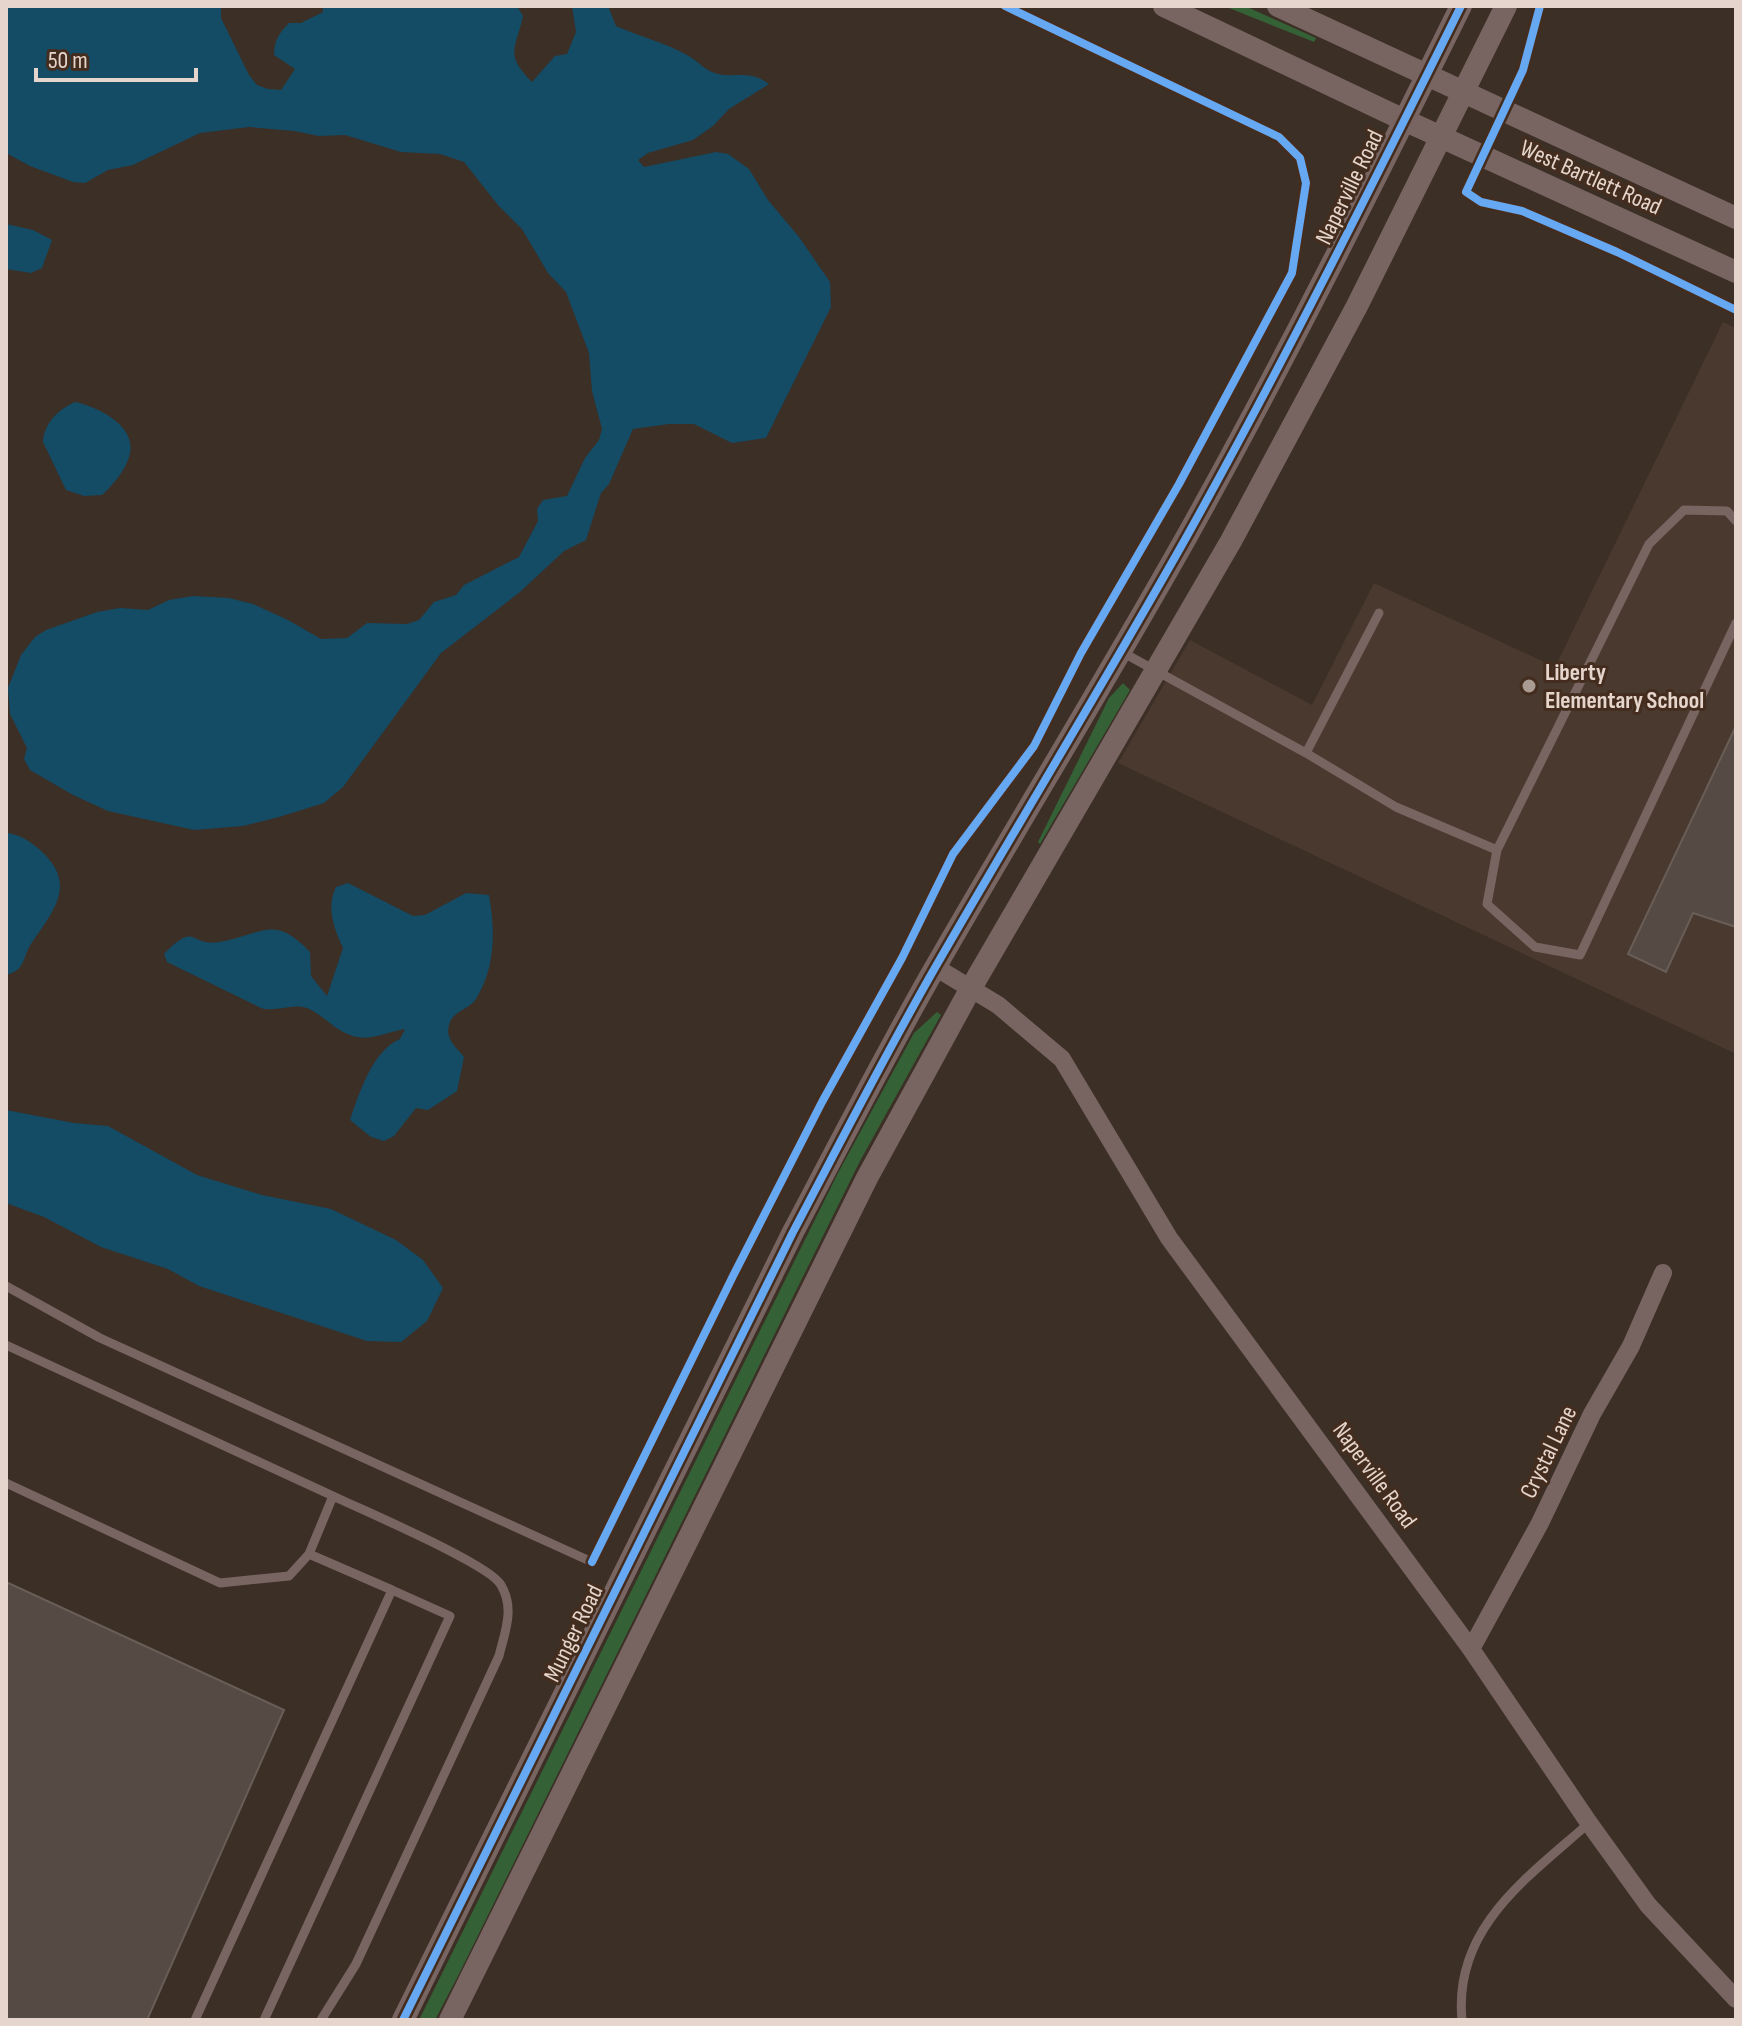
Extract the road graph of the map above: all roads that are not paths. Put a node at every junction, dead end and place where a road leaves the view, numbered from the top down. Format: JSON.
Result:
{"nodes":[{"id":1,"x":1164,"y":6,"type":"edge"},
{"id":2,"x":1278,"y":6,"type":"edge"},
{"id":3,"x":1461,"y":6,"type":"edge"},
{"id":4,"x":1506,"y":6,"type":"edge"},
{"id":5,"x":1428,"y":74,"type":"junction"},
{"id":6,"x":1464,"y":91,"type":"junction"},
{"id":7,"x":1404,"y":120,"type":"junction"},
{"id":8,"x":1442,"y":138,"type":"junction"},
{"id":9,"x":1736,"y":218,"type":"edge"},
{"id":10,"x":1736,"y":272,"type":"edge"},
{"id":11,"x":1736,"y":521,"type":"edge"},
{"id":12,"x":1379,"y":613,"type":"dead end"},
{"id":13,"x":1736,"y":623,"type":"edge"},
{"id":14,"x":1120,"y":651,"type":"junction"},
{"id":15,"x":1156,"y":672,"type":"junction"},
{"id":16,"x":1306,"y":753,"type":"junction"},
{"id":17,"x":1497,"y":850,"type":"junction"},
{"id":18,"x":935,"y":967,"type":"junction"},
{"id":19,"x":971,"y":988,"type":"junction"},
{"id":20,"x":1663,"y":1273,"type":"dead end"},
{"id":21,"x":6,"y":1286,"type":"edge"},
{"id":22,"x":6,"y":1345,"type":"edge"},
{"id":23,"x":6,"y":1483,"type":"edge"},
{"id":24,"x":333,"y":1496,"type":"junction"},
{"id":25,"x":309,"y":1554,"type":"junction"},
{"id":26,"x":592,"y":1562,"type":"dead end"},
{"id":27,"x":392,"y":1590,"type":"junction"},
{"id":28,"x":1471,"y":1649,"type":"junction"},
{"id":29,"x":1589,"y":1823,"type":"junction"},
{"id":30,"x":1736,"y":1999,"type":"edge"},
{"id":31,"x":195,"y":2020,"type":"edge"},
{"id":32,"x":264,"y":2020,"type":"edge"},
{"id":33,"x":321,"y":2020,"type":"edge"},
{"id":34,"x":403,"y":2020,"type":"edge"},
{"id":35,"x":450,"y":2020,"type":"edge"},
{"id":36,"x":1462,"y":2020,"type":"edge"}],
"edges":[{"from":1,"to":7,"type":"street","name":"West Bartlett Road"},
{"from":2,"to":5,"type":"street","name":"West Bartlett Road"},
{"from":3,"to":5,"type":"street","name":"Naperville Road"},
{"from":4,"to":6,"type":"street"},
{"from":5,"to":6,"type":"street","name":"West Bartlett Road"},
{"from":5,"to":7,"type":"street","name":"Naperville Road"},
{"from":6,"to":8,"type":"street"},
{"from":6,"to":9,"type":"street","name":"West Bartlett Road"},
{"from":7,"to":8,"type":"street","name":"West Bartlett Road"},
{"from":7,"to":14,"type":"street","name":"Naperville Road"},
{"from":8,"to":10,"type":"street","name":"West Bartlett Road"},
{"from":8,"to":15,"type":"street"},
{"from":11,"to":17,"type":"lane"},
{"from":12,"to":16,"type":"lane"},
{"from":13,"to":17,"type":"lane"},
{"from":14,"to":15,"type":"lane"},
{"from":14,"to":18,"type":"street","name":"Naperville Road"},
{"from":15,"to":16,"type":"lane"},
{"from":15,"to":19,"type":"street"},
{"from":16,"to":17,"type":"lane"},
{"from":18,"to":19,"type":"street","name":"Naperville Road"},
{"from":18,"to":34,"type":"street","name":"Munger Road"},
{"from":19,"to":28,"type":"street","name":"Naperville Road"},
{"from":19,"to":35,"type":"street"},
{"from":20,"to":28,"type":"street","name":"Crystal Lane"},
{"from":21,"to":26,"type":"lane"},
{"from":22,"to":24,"type":"lane"},
{"from":23,"to":25,"type":"lane"},
{"from":24,"to":25,"type":"lane"},
{"from":24,"to":33,"type":"lane"},
{"from":25,"to":27,"type":"lane"},
{"from":27,"to":31,"type":"lane"},
{"from":27,"to":32,"type":"lane"},
{"from":28,"to":29,"type":"street","name":"Naperville Road"},
{"from":29,"to":30,"type":"street","name":"Naperville Road"},
{"from":29,"to":36,"type":"lane"}]}
